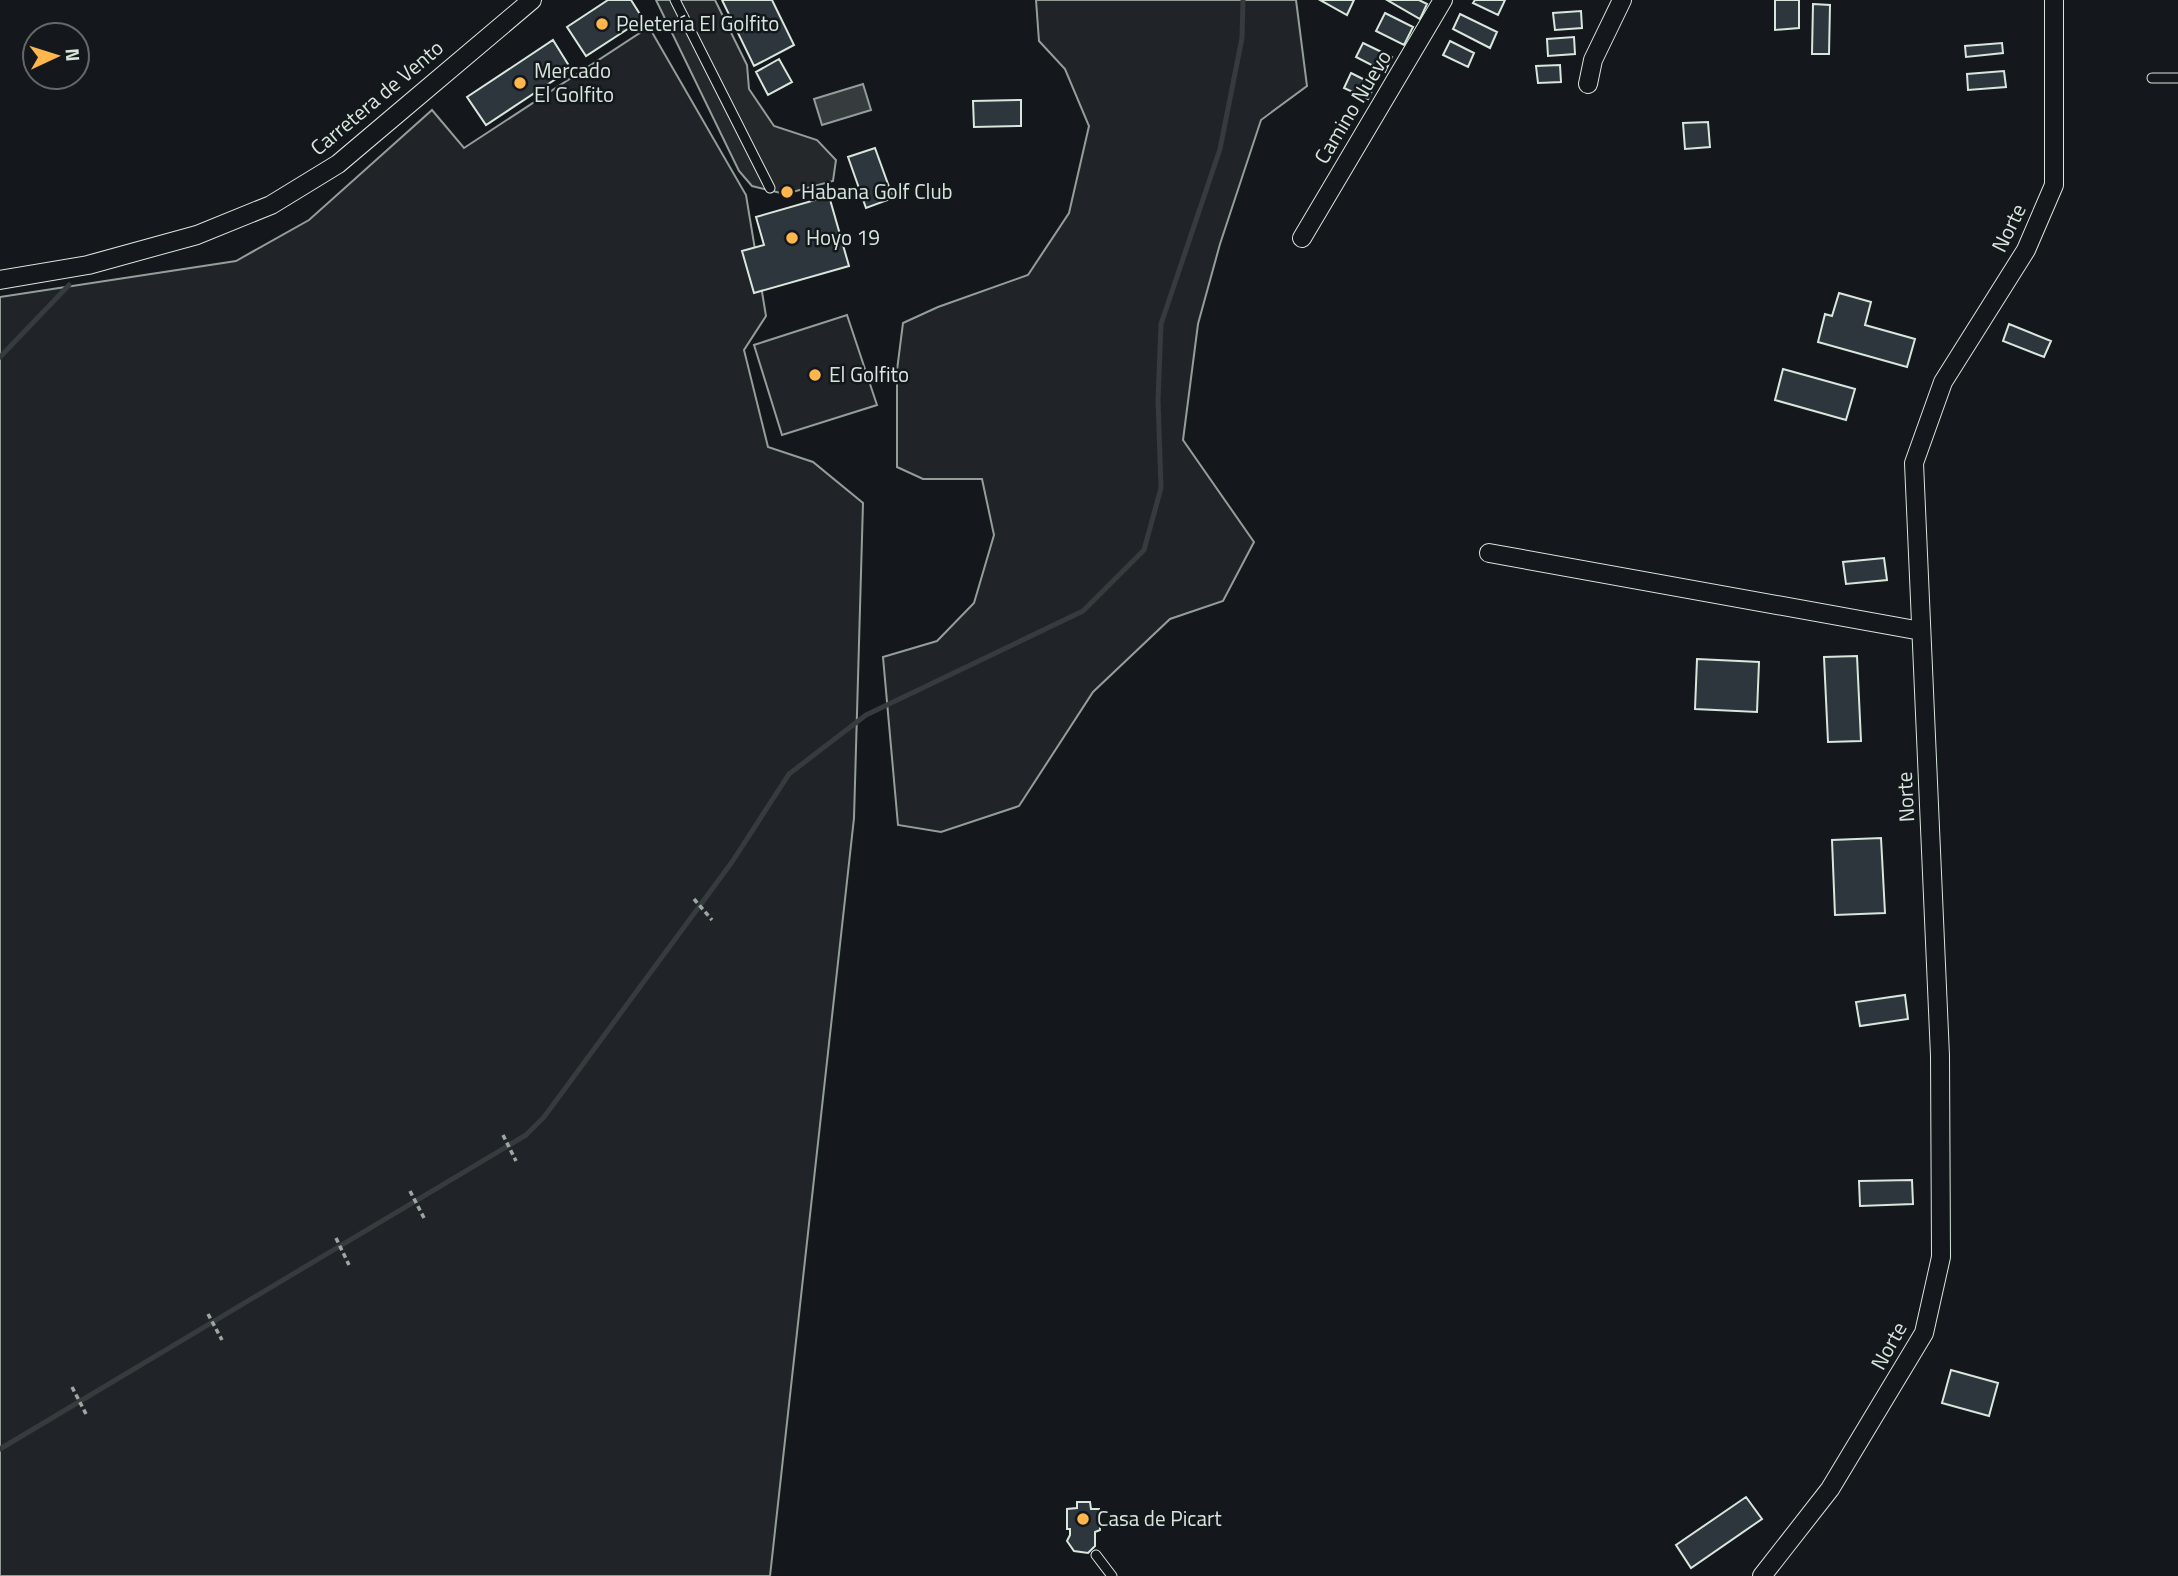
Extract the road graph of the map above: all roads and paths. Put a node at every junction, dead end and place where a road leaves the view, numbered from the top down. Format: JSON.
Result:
{"nodes":[{"id":1,"x":532,"y":0,"type":"edge"},
{"id":2,"x":675,"y":0,"type":"edge"},
{"id":3,"x":1443,"y":0,"type":"edge"},
{"id":4,"x":1622,"y":0,"type":"edge"},
{"id":5,"x":2054,"y":0,"type":"edge"},
{"id":6,"x":2152,"y":78,"type":"dead end"},
{"id":7,"x":2178,"y":78,"type":"edge"},
{"id":8,"x":1588,"y":84,"type":"dead end"},
{"id":9,"x":770,"y":188,"type":"dead end"},
{"id":10,"x":1302,"y":238,"type":"dead end"},
{"id":11,"x":0,"y":280,"type":"edge"},
{"id":12,"x":1489,"y":553,"type":"dead end"},
{"id":13,"x":1922,"y":631,"type":"junction"},
{"id":14,"x":694,"y":899,"type":"dead end"},
{"id":15,"x":712,"y":920,"type":"dead end"},
{"id":16,"x":503,"y":1135,"type":"dead end"},
{"id":17,"x":516,"y":1161,"type":"dead end"},
{"id":18,"x":410,"y":1191,"type":"dead end"},
{"id":19,"x":424,"y":1218,"type":"dead end"},
{"id":20,"x":336,"y":1238,"type":"dead end"},
{"id":21,"x":349,"y":1265,"type":"dead end"},
{"id":22,"x":208,"y":1314,"type":"dead end"},
{"id":23,"x":222,"y":1340,"type":"dead end"},
{"id":24,"x":72,"y":1387,"type":"dead end"},
{"id":25,"x":86,"y":1414,"type":"dead end"},
{"id":26,"x":1096,"y":1555,"type":"dead end"},
{"id":27,"x":1112,"y":1576,"type":"edge"},
{"id":28,"x":1762,"y":1576,"type":"edge"}],
"edges":[{"from":1,"to":11,"type":"street","name":"Carretera de Vento"},
{"from":2,"to":9,"type":"lane"},
{"from":3,"to":10,"type":"street","name":"Camino Nuevo"},
{"from":4,"to":8,"type":"street"},
{"from":5,"to":13,"type":"street","name":"Norte"},
{"from":6,"to":7,"type":"lane"},
{"from":12,"to":13,"type":"street"},
{"from":13,"to":28,"type":"street","name":"Norte"},
{"from":14,"to":15,"type":"path"},
{"from":16,"to":17,"type":"path"},
{"from":18,"to":19,"type":"path"},
{"from":20,"to":21,"type":"path"},
{"from":22,"to":23,"type":"path"},
{"from":24,"to":25,"type":"path"},
{"from":26,"to":27,"type":"lane"}]}
